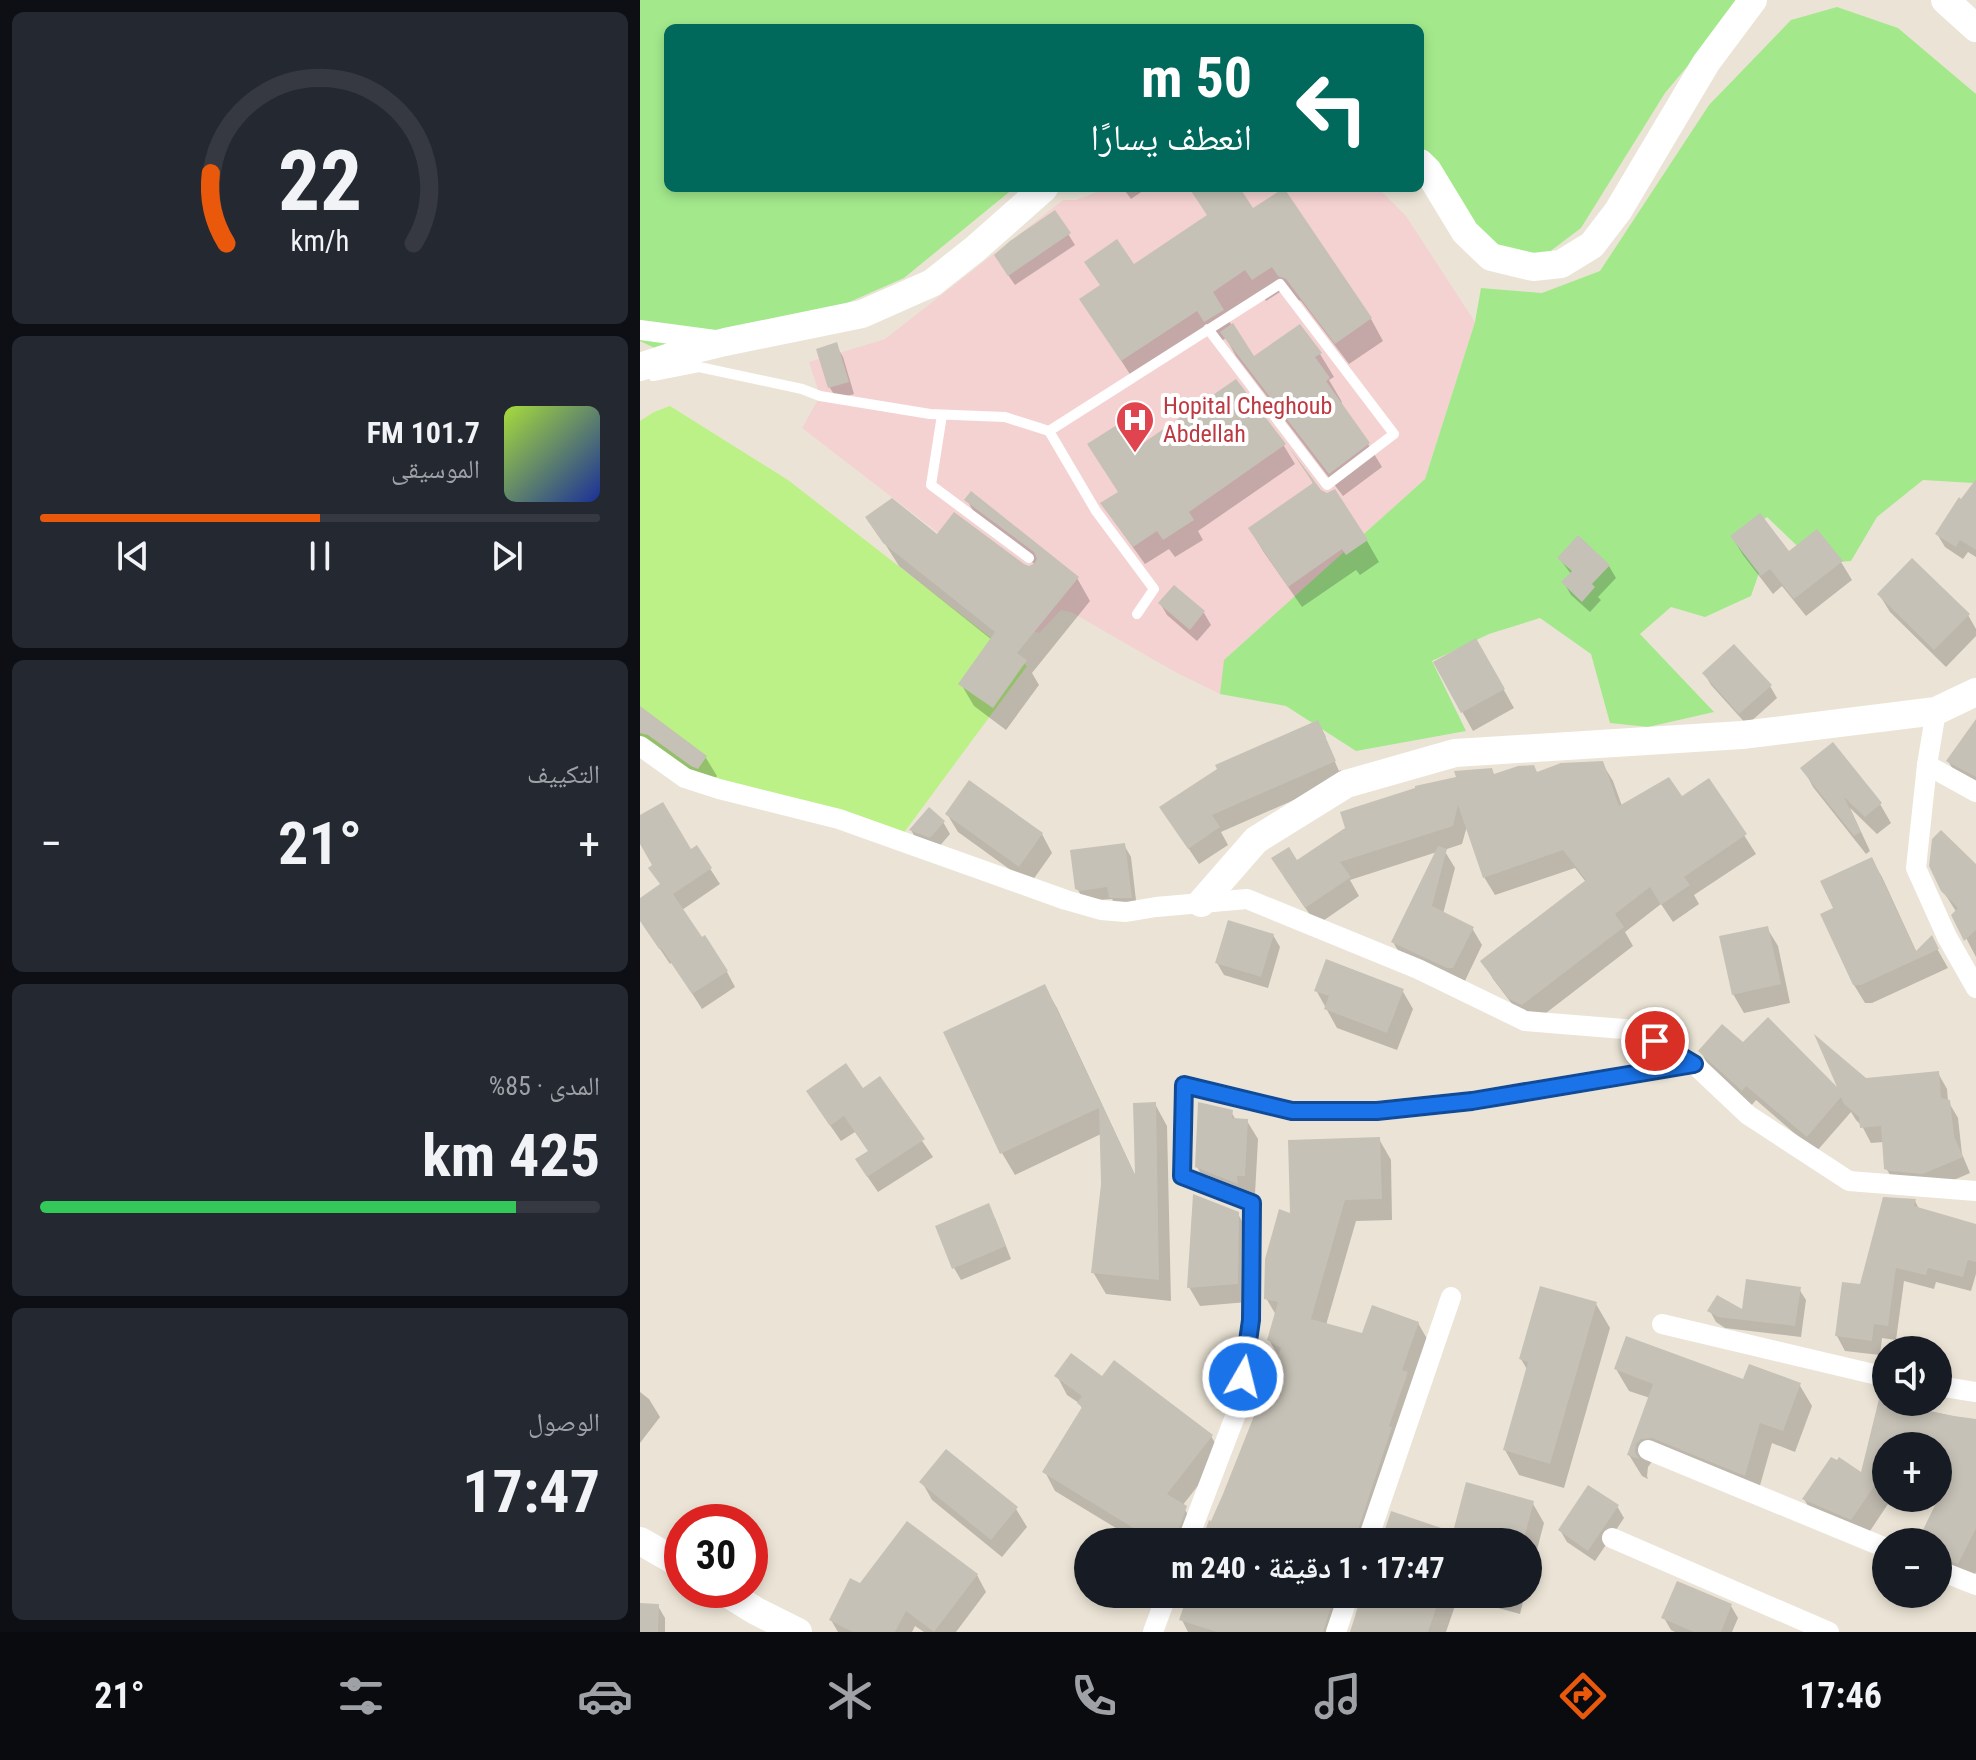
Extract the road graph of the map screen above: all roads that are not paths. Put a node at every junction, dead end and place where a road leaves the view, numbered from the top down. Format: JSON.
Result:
{"nodes":[{"id":1,"x":1753,"y":0,"type":"edge"},
{"id":2,"x":1945,"y":0,"type":"edge"},
{"id":3,"x":1976,"y":28,"type":"edge"},
{"id":4,"x":1424,"y":167,"type":"edge"},
{"id":5,"x":1039,"y":192,"type":"edge"},
{"id":6,"x":1208,"y":329,"type":"junction"},
{"id":7,"x":640,"y":330,"type":"edge"},
{"id":8,"x":725,"y":342,"type":"junction"},
{"id":9,"x":640,"y":367,"type":"edge"},
{"id":10,"x":640,"y":378,"type":"edge"},
{"id":11,"x":942,"y":415,"type":"junction"},
{"id":12,"x":1049,"y":431,"type":"junction"},
{"id":13,"x":1029,"y":558,"type":"dead end"},
{"id":14,"x":1137,"y":614,"type":"dead end"},
{"id":15,"x":1976,"y":692,"type":"edge"},
{"id":16,"x":1936,"y":711,"type":"junction"},
{"id":17,"x":640,"y":746,"type":"edge"},
{"id":18,"x":1927,"y":765,"type":"junction"},
{"id":19,"x":1976,"y":792,"type":"edge"},
{"id":20,"x":1201,"y":903,"type":"junction"},
{"id":21,"x":1976,"y":988,"type":"edge"},
{"id":22,"x":1694,"y":1064,"type":"junction"},
{"id":23,"x":1976,"y":1191,"type":"edge"},
{"id":24,"x":1451,"y":1297,"type":"dead end"},
{"id":25,"x":1662,"y":1324,"type":"dead end"},
{"id":26,"x":1872,"y":1374,"type":"edge"},
{"id":27,"x":1952,"y":1388,"type":"edge"},
{"id":28,"x":1976,"y":1392,"type":"edge"},
{"id":29,"x":1648,"y":1450,"type":"dead end"},
{"id":30,"x":1192,"y":1528,"type":"edge"},
{"id":31,"x":1372,"y":1528,"type":"edge"},
{"id":32,"x":1612,"y":1538,"type":"dead end"},
{"id":33,"x":640,"y":1541,"type":"edge"},
{"id":34,"x":1872,"y":1542,"type":"edge"},
{"id":35,"x":664,"y":1555,"type":"edge"},
{"id":36,"x":1952,"y":1576,"type":"edge"},
{"id":37,"x":1976,"y":1585,"type":"edge"},
{"id":38,"x":745,"y":1608,"type":"edge"},
{"id":39,"x":1162,"y":1608,"type":"edge"},
{"id":40,"x":1344,"y":1608,"type":"edge"},
{"id":41,"x":763,"y":1622,"type":"edge"},
{"id":42,"x":798,"y":1632,"type":"edge"},
{"id":43,"x":1153,"y":1632,"type":"edge"},
{"id":44,"x":1336,"y":1632,"type":"edge"},
{"id":45,"x":1829,"y":1632,"type":"edge"}],
"edges":[{"from":1,"to":4,"type":"main road"},
{"from":2,"to":3,"type":"main road"},
{"from":5,"to":8,"type":"main road"},
{"from":6,"to":6,"type":"lane"},
{"from":6,"to":12,"type":"lane"},
{"from":7,"to":8,"type":"street"},
{"from":8,"to":9,"type":"main road"},
{"from":10,"to":11,"type":"lane"},
{"from":11,"to":12,"type":"lane"},
{"from":11,"to":13,"type":"lane"},
{"from":12,"to":14,"type":"lane"},
{"from":15,"to":16,"type":"main road"},
{"from":16,"to":18,"type":"street"},
{"from":16,"to":20,"type":"main road"},
{"from":17,"to":20,"type":"street"},
{"from":18,"to":19,"type":"street"},
{"from":18,"to":21,"type":"street"},
{"from":20,"to":22,"type":"street"},
{"from":22,"to":23,"type":"street"},
{"from":22,"to":30,"type":"street"},
{"from":24,"to":31,"type":"street"},
{"from":25,"to":26,"type":"street"},
{"from":27,"to":28,"type":"street"},
{"from":29,"to":34,"type":"street"},
{"from":32,"to":45,"type":"street"},
{"from":33,"to":35,"type":"main road"},
{"from":36,"to":37,"type":"street"},
{"from":38,"to":41,"type":"main road"},
{"from":39,"to":43,"type":"street"},
{"from":40,"to":44,"type":"street"},
{"from":41,"to":42,"type":"main road"}]}
